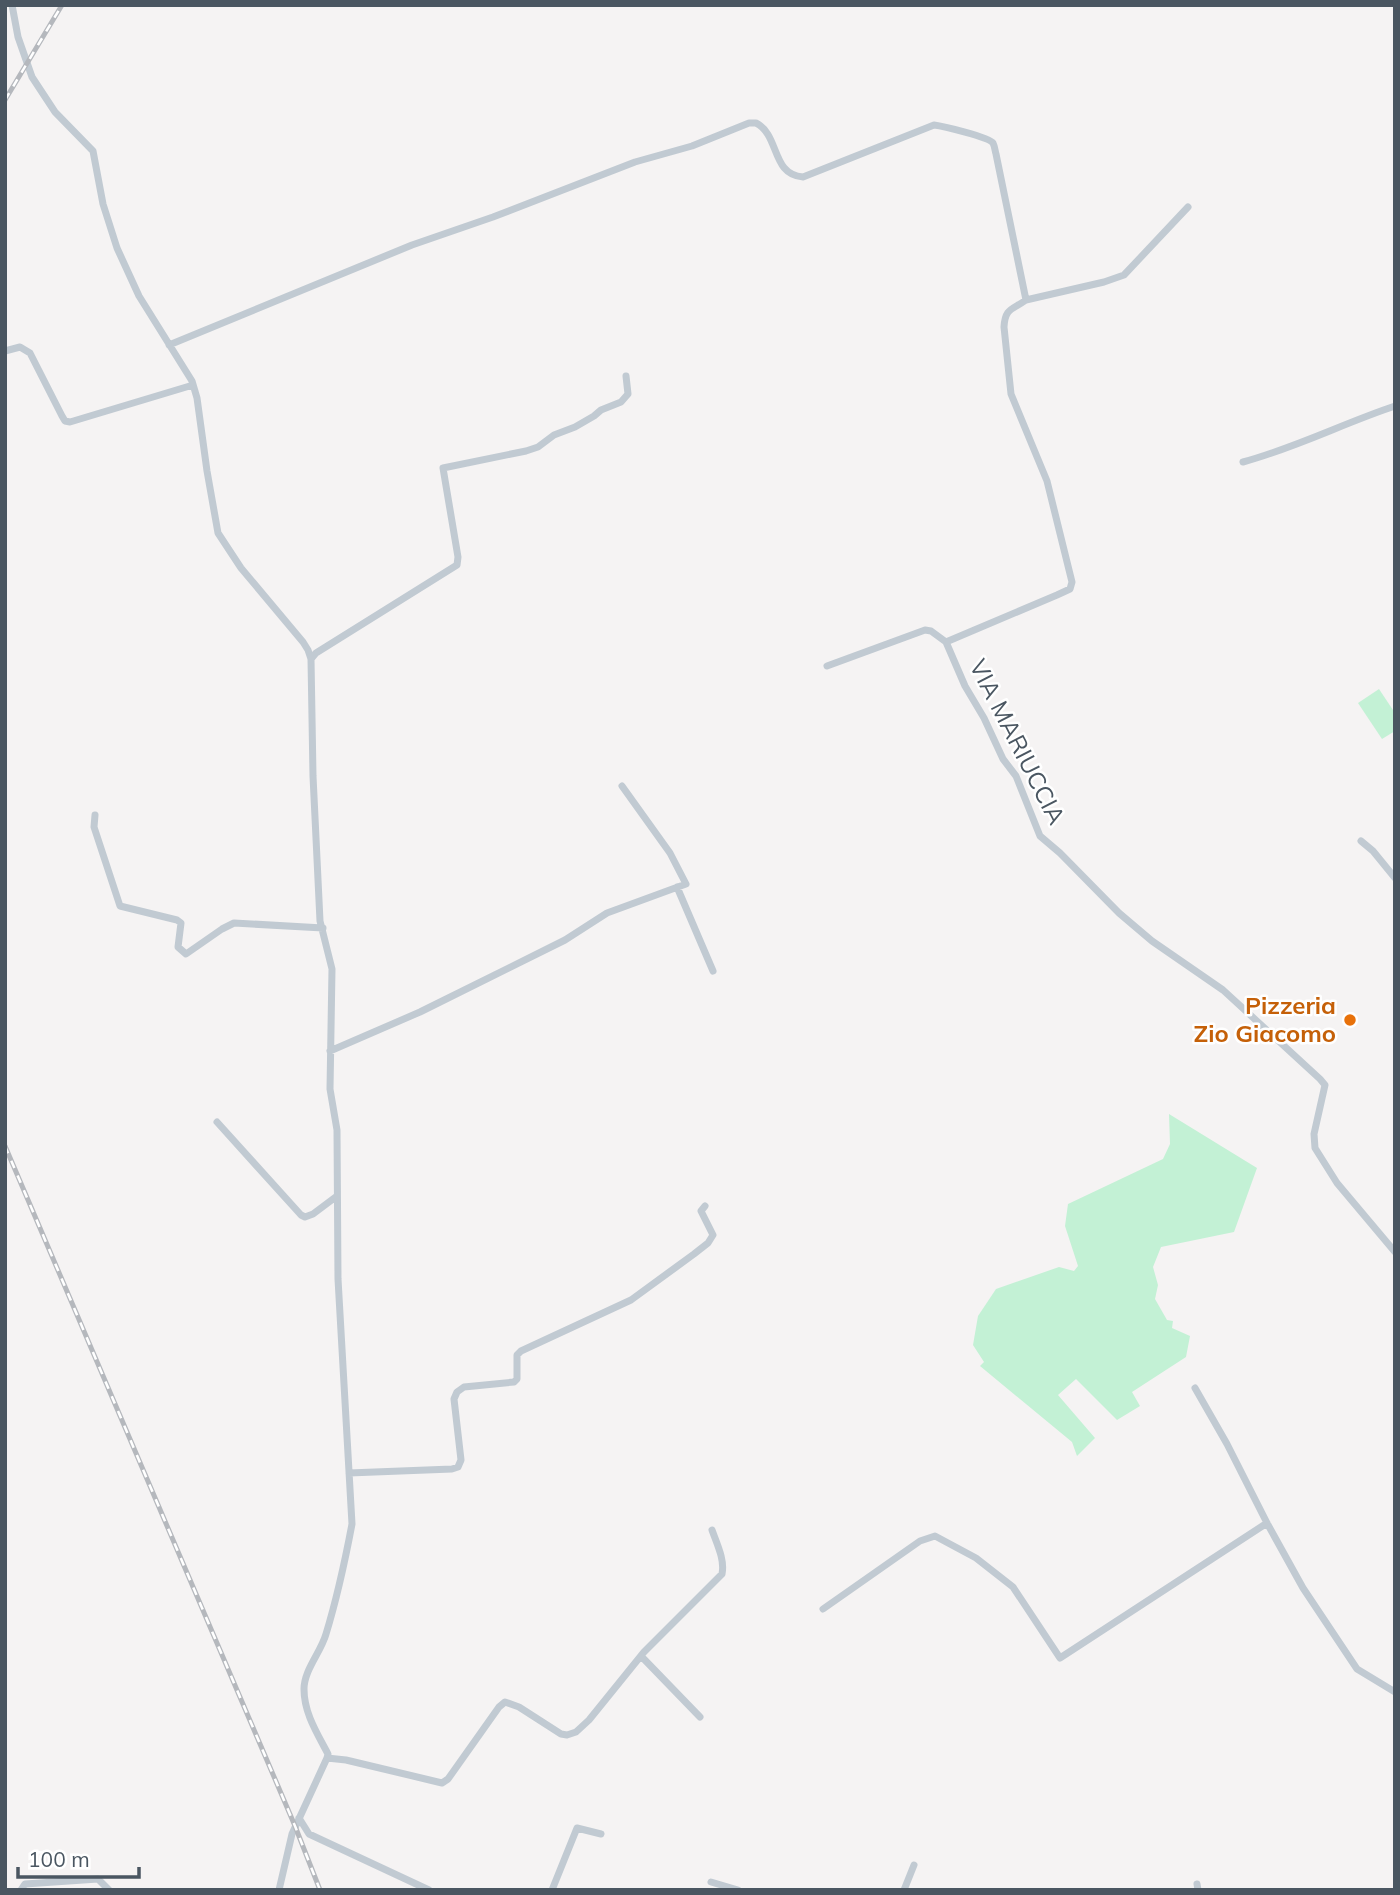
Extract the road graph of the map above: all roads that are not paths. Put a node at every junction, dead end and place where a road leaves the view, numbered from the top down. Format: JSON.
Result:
{"nodes":[{"id":1,"x":12,"y":5,"type":"edge"},
{"id":2,"x":1188,"y":207,"type":"dead end"},
{"id":3,"x":1026,"y":300,"type":"junction"},
{"id":4,"x":169,"y":345,"type":"junction"},
{"id":5,"x":5,"y":351,"type":"edge"},
{"id":6,"x":626,"y":376,"type":"dead end"},
{"id":7,"x":193,"y":384,"type":"junction"},
{"id":8,"x":1395,"y":406,"type":"edge"},
{"id":9,"x":1243,"y":462,"type":"dead end"},
{"id":10,"x":946,"y":642,"type":"junction"},
{"id":11,"x":311,"y":659,"type":"junction"},
{"id":12,"x":827,"y":666,"type":"dead end"},
{"id":13,"x":622,"y":786,"type":"dead end"},
{"id":14,"x":95,"y":815,"type":"dead end"},
{"id":15,"x":1361,"y":841,"type":"dead end"},
{"id":16,"x":1395,"y":878,"type":"edge"},
{"id":17,"x":677,"y":887,"type":"junction"},
{"id":18,"x":323,"y":928,"type":"junction"},
{"id":19,"x":713,"y":971,"type":"dead end"},
{"id":20,"x":330,"y":1051,"type":"junction"},
{"id":21,"x":217,"y":1122,"type":"dead end"},
{"id":22,"x":337,"y":1196,"type":"junction"},
{"id":23,"x":705,"y":1206,"type":"dead end"},
{"id":24,"x":1395,"y":1252,"type":"edge"},
{"id":25,"x":1195,"y":1388,"type":"dead end"},
{"id":26,"x":349,"y":1472,"type":"junction"},
{"id":27,"x":1266,"y":1523,"type":"junction"},
{"id":28,"x":712,"y":1530,"type":"dead end"},
{"id":29,"x":823,"y":1609,"type":"dead end"},
{"id":30,"x":641,"y":1656,"type":"junction"},
{"id":31,"x":1395,"y":1692,"type":"edge"},
{"id":32,"x":700,"y":1717,"type":"dead end"},
{"id":33,"x":327,"y":1758,"type":"junction"},
{"id":34,"x":299,"y":1818,"type":"junction"},
{"id":35,"x":601,"y":1834,"type":"dead end"},
{"id":36,"x":914,"y":1865,"type":"dead end"},
{"id":37,"x":712,"y":1882,"type":"dead end"},
{"id":38,"x":21,"y":1890,"type":"edge"},
{"id":39,"x":110,"y":1890,"type":"edge"},
{"id":40,"x":279,"y":1890,"type":"edge"},
{"id":41,"x":429,"y":1890,"type":"edge"},
{"id":42,"x":552,"y":1890,"type":"edge"},
{"id":43,"x":738,"y":1890,"type":"edge"},
{"id":44,"x":904,"y":1890,"type":"edge"}],
"edges":[{"from":1,"to":4,"type":"street"},
{"from":2,"to":3,"type":"street"},
{"from":3,"to":4,"type":"street"},
{"from":3,"to":10,"type":"street"},
{"from":4,"to":7,"type":"street"},
{"from":5,"to":7,"type":"street"},
{"from":6,"to":11,"type":"street"},
{"from":7,"to":11,"type":"street"},
{"from":8,"to":9,"type":"street"},
{"from":10,"to":12,"type":"street"},
{"from":10,"to":24,"type":"street","name":"VIA MARIUCCIA"},
{"from":11,"to":18,"type":"street"},
{"from":13,"to":17,"type":"street"},
{"from":14,"to":18,"type":"street"},
{"from":15,"to":16,"type":"street"},
{"from":17,"to":19,"type":"street"},
{"from":17,"to":20,"type":"street"},
{"from":18,"to":20,"type":"street"},
{"from":20,"to":22,"type":"street"},
{"from":21,"to":22,"type":"street"},
{"from":22,"to":26,"type":"street"},
{"from":23,"to":26,"type":"street"},
{"from":25,"to":27,"type":"street"},
{"from":26,"to":33,"type":"street"},
{"from":27,"to":29,"type":"street"},
{"from":27,"to":31,"type":"street"},
{"from":28,"to":30,"type":"street"},
{"from":30,"to":32,"type":"street"},
{"from":30,"to":33,"type":"street"},
{"from":33,"to":34,"type":"street"},
{"from":34,"to":40,"type":"street"},
{"from":34,"to":41,"type":"street"},
{"from":35,"to":42,"type":"street"},
{"from":36,"to":44,"type":"street"},
{"from":37,"to":43,"type":"street"},
{"from":38,"to":39,"type":"street"}]}
